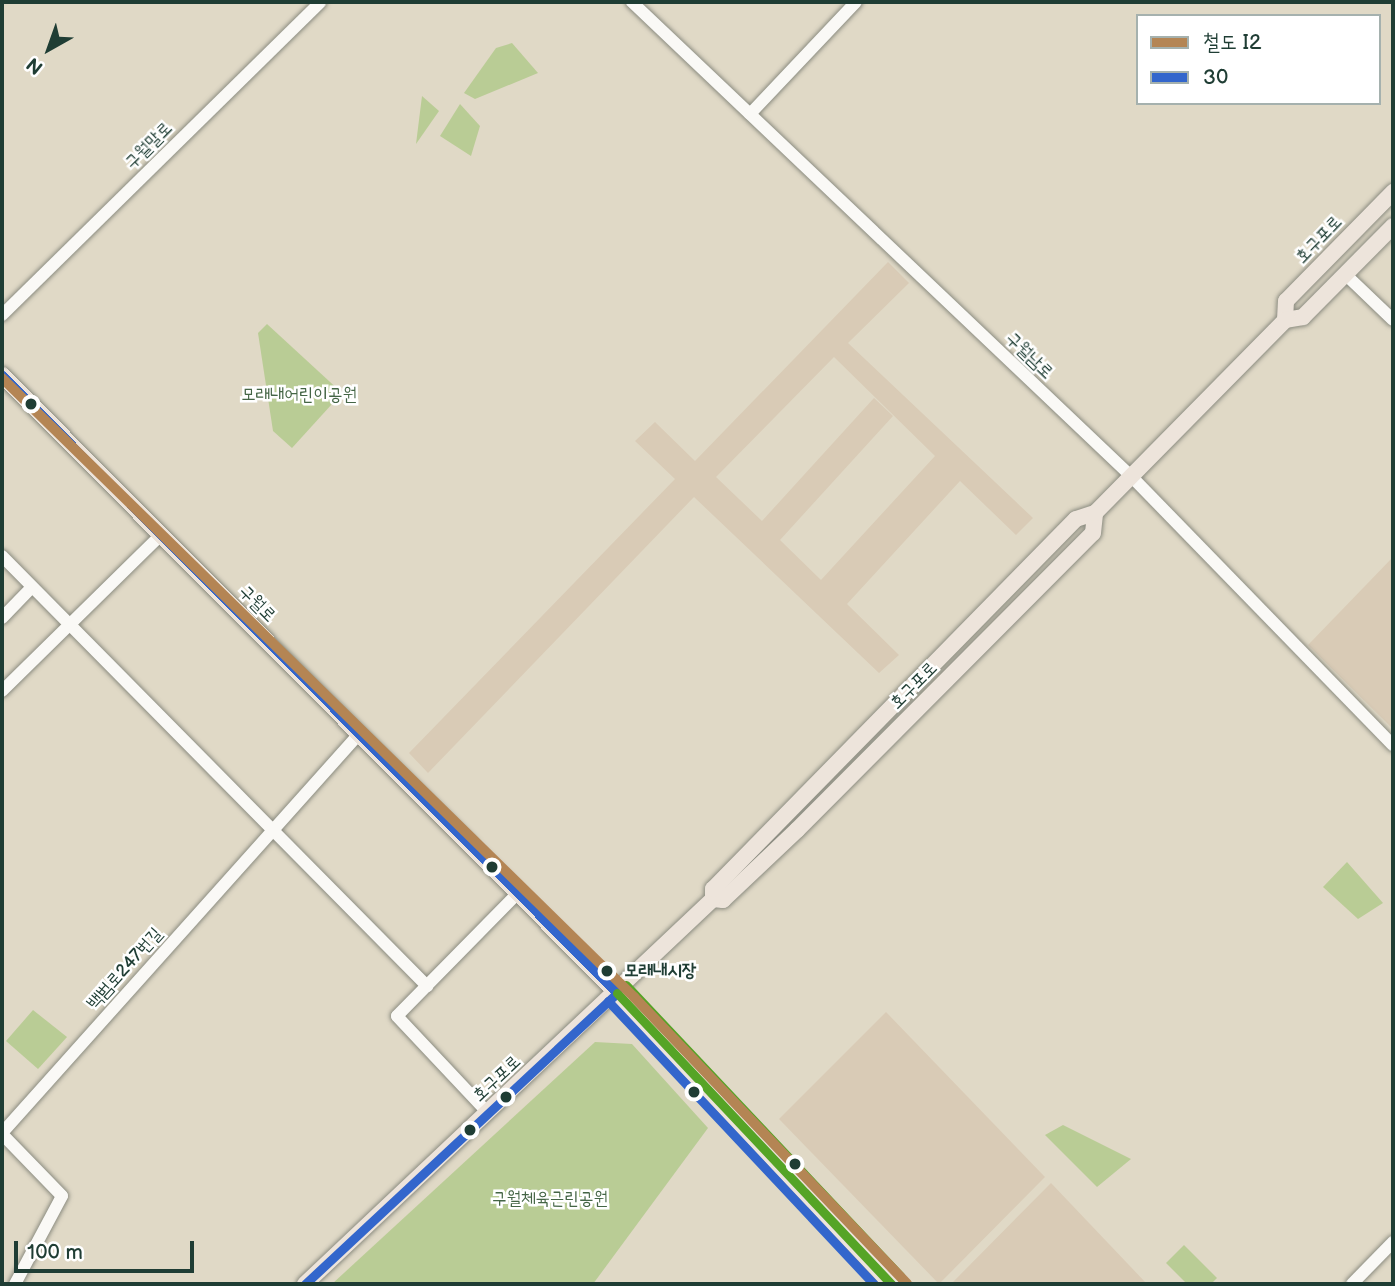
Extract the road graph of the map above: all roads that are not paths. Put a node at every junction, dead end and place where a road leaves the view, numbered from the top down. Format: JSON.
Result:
{"nodes":[{"id":1,"x":320,"y":2,"type":"edge"},
{"id":2,"x":632,"y":2,"type":"edge"},
{"id":3,"x":856,"y":2,"type":"edge"},
{"id":4,"x":750,"y":114,"type":"junction"},
{"id":5,"x":1393,"y":192,"type":"edge"},
{"id":6,"x":1393,"y":226,"type":"edge"},
{"id":7,"x":1345,"y":274,"type":"junction"},
{"id":8,"x":2,"y":315,"type":"edge"},
{"id":9,"x":1285,"y":320,"type":"junction"},
{"id":10,"x":1393,"y":320,"type":"edge"},
{"id":11,"x":2,"y":375,"type":"edge"},
{"id":12,"x":1132,"y":477,"type":"junction"},
{"id":13,"x":161,"y":535,"type":"junction"},
{"id":14,"x":2,"y":556,"type":"edge"},
{"id":15,"x":32,"y":587,"type":"junction"},
{"id":16,"x":2,"y":618,"type":"edge"},
{"id":17,"x":69,"y":626,"type":"junction"},
{"id":18,"x":2,"y":691,"type":"edge"},
{"id":19,"x":359,"y":734,"type":"junction"},
{"id":20,"x":1393,"y":745,"type":"edge"},
{"id":21,"x":275,"y":828,"type":"junction"},
{"id":22,"x":518,"y":893,"type":"junction"},
{"id":23,"x":427,"y":986,"type":"junction"},
{"id":24,"x":617,"y":993,"type":"junction"},
{"id":25,"x":488,"y":1113,"type":"junction"},
{"id":26,"x":2,"y":1134,"type":"edge"},
{"id":27,"x":1393,"y":1242,"type":"edge"},
{"id":28,"x":15,"y":1284,"type":"edge"},
{"id":29,"x":305,"y":1284,"type":"edge"},
{"id":30,"x":891,"y":1284,"type":"edge"},
{"id":31,"x":1352,"y":1284,"type":"edge"}],
"edges":[{"from":1,"to":8,"type":"street","name":"구월말로"},
{"from":2,"to":4,"type":"street","name":"구월남로"},
{"from":3,"to":4,"type":"street"},
{"from":4,"to":12,"type":"street","name":"구월남로"},
{"from":5,"to":9,"type":"main road","name":"호구포로"},
{"from":6,"to":7,"type":"main road","name":"호구포로"},
{"from":7,"to":9,"type":"main road","name":"호구포로"},
{"from":7,"to":10,"type":"street"},
{"from":9,"to":12,"type":"main road","name":"호구포로"},
{"from":11,"to":13,"type":"main road","name":"구월로"},
{"from":12,"to":20,"type":"street","name":"구월남로"},
{"from":12,"to":24,"type":"main road","name":"호구포로"},
{"from":13,"to":17,"type":"street"},
{"from":13,"to":19,"type":"main road","name":"구월로"},
{"from":14,"to":15,"type":"street"},
{"from":15,"to":16,"type":"street"},
{"from":15,"to":17,"type":"street"},
{"from":17,"to":18,"type":"street"},
{"from":17,"to":21,"type":"street"},
{"from":19,"to":21,"type":"street","name":"백범로247번길"},
{"from":19,"to":22,"type":"main road","name":"구월로"},
{"from":21,"to":23,"type":"street"},
{"from":21,"to":26,"type":"street","name":"백범로247번길"},
{"from":22,"to":23,"type":"street"},
{"from":22,"to":24,"type":"main road","name":"구월로"},
{"from":23,"to":25,"type":"street"},
{"from":24,"to":25,"type":"main road","name":"호구포로"},
{"from":24,"to":30,"type":"main road","name":"구월로"},
{"from":25,"to":29,"type":"main road","name":"호구포로"},
{"from":26,"to":28,"type":"street"},
{"from":27,"to":31,"type":"street"}]}
